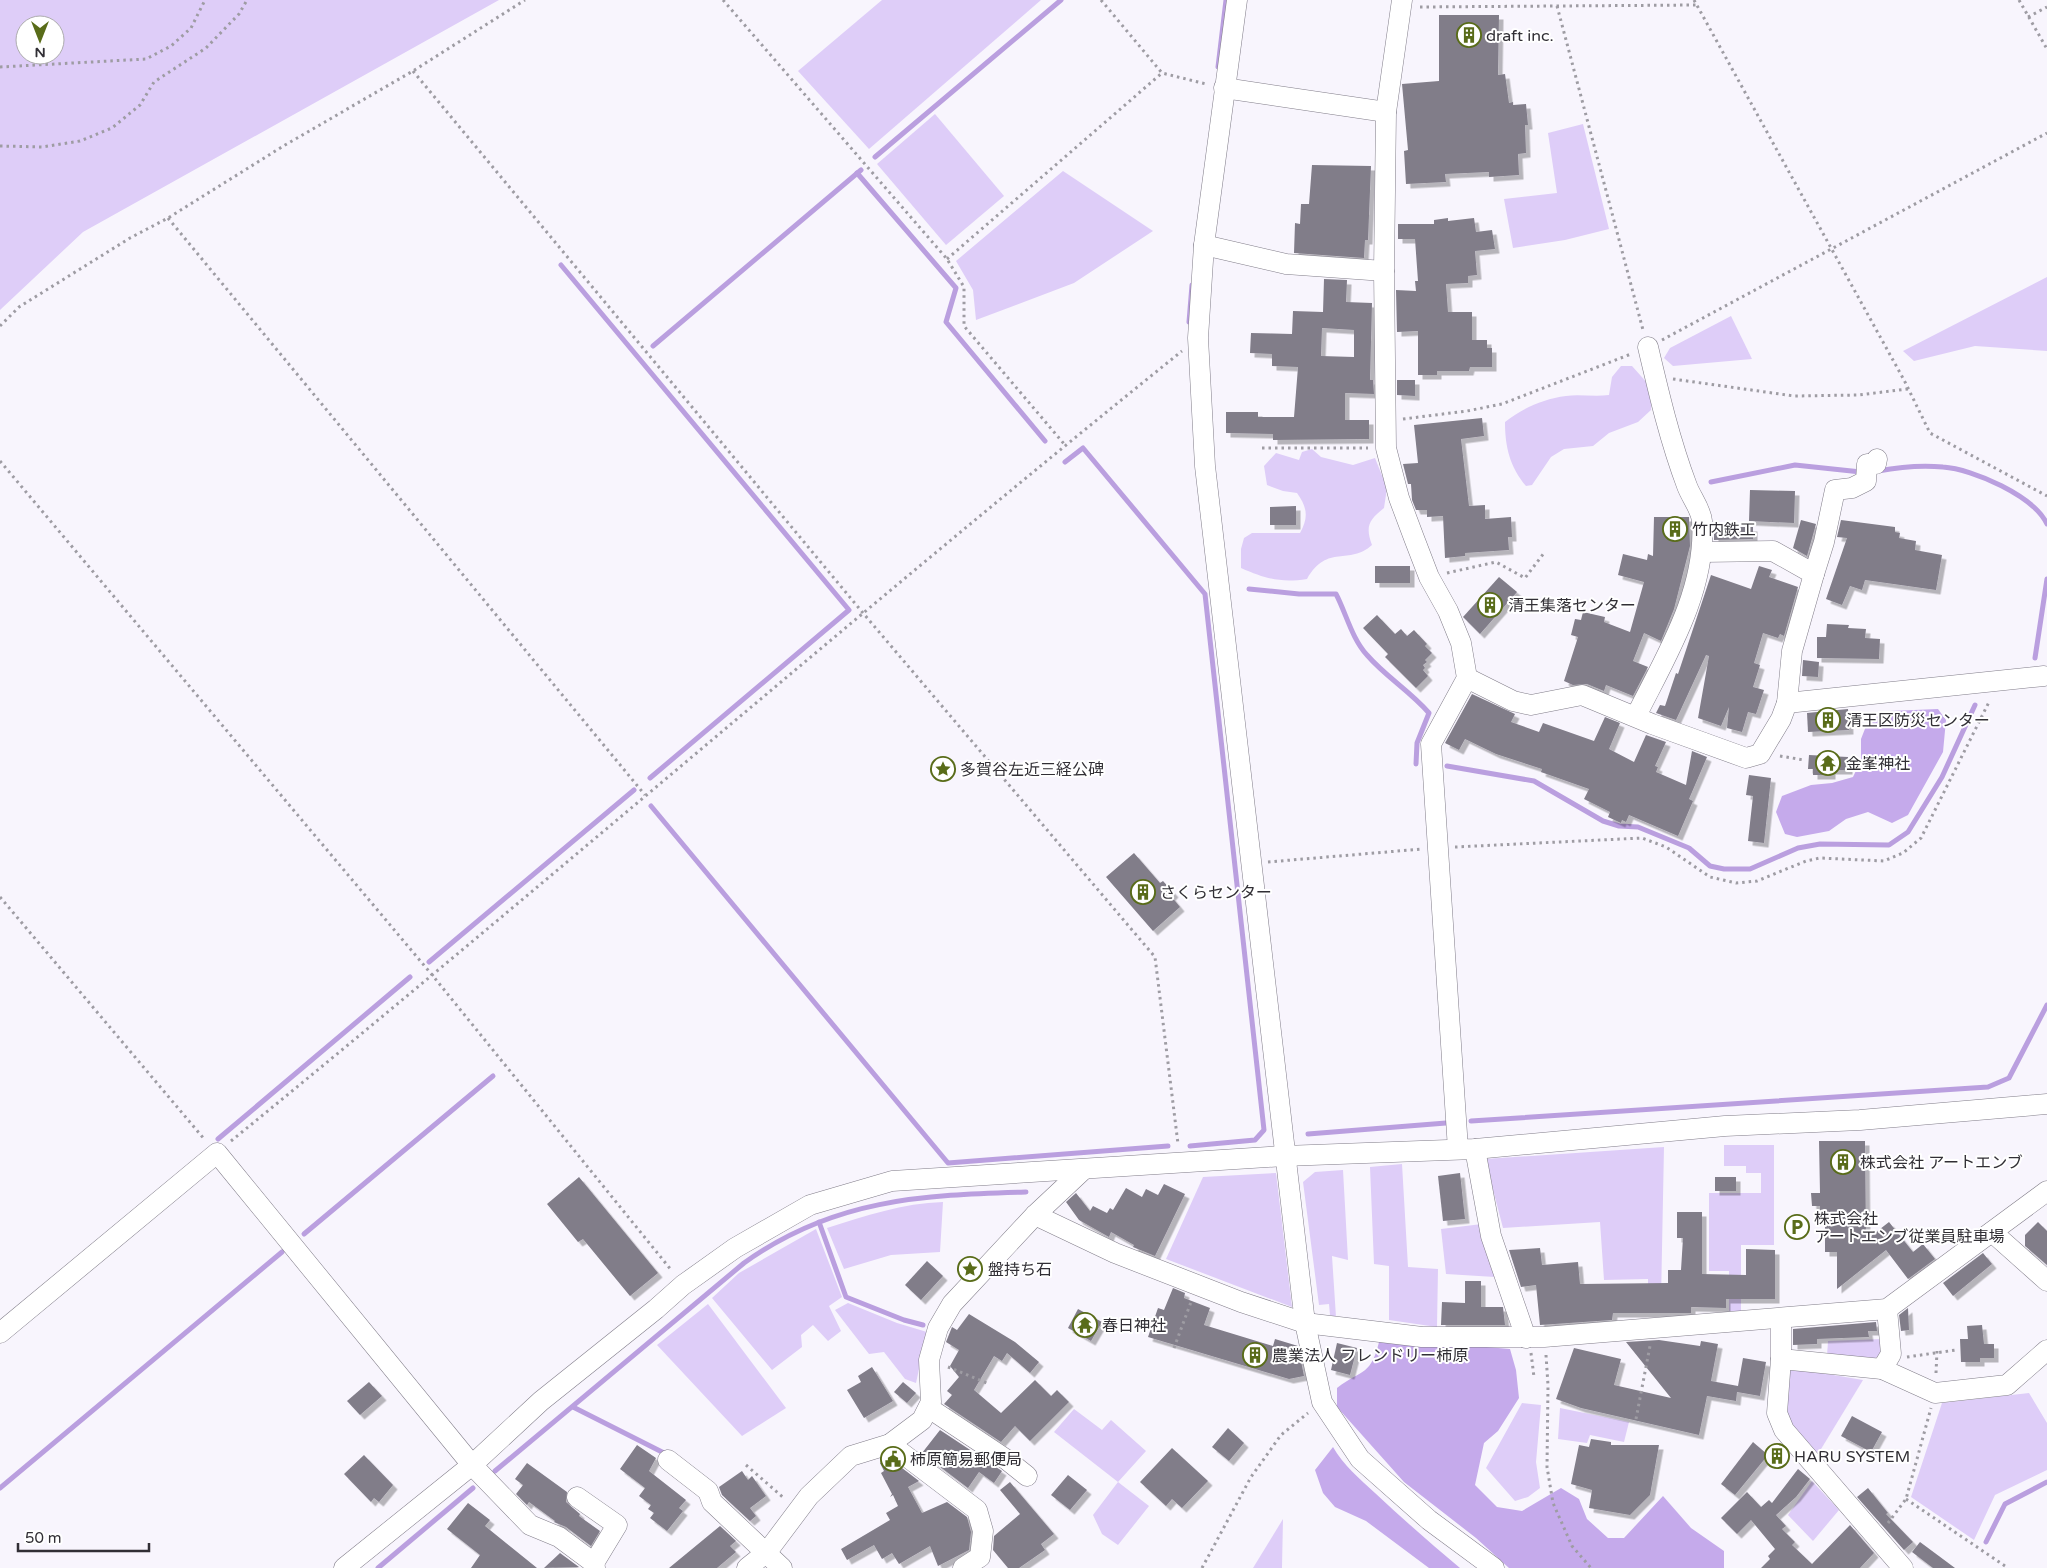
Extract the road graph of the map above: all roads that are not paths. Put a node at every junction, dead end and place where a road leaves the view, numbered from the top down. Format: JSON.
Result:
{"nodes":[{"id":1,"x":1236,"y":0,"type":"edge"},
{"id":2,"x":1402,"y":4,"type":"edge"},
{"id":3,"x":1224,"y":88,"type":"junction"},
{"id":4,"x":1386,"y":112,"type":"junction"},
{"id":5,"x":1204,"y":245,"type":"junction"},
{"id":6,"x":1384,"y":271,"type":"junction"},
{"id":7,"x":1648,"y":347,"type":"road end"},
{"id":8,"x":1878,"y":459,"type":"dead end"},
{"id":9,"x":1703,"y":552,"type":"junction"},
{"id":10,"x":1814,"y":574,"type":"junction"},
{"id":11,"x":2044,"y":676,"type":"dead end"},
{"id":12,"x":1467,"y":678,"type":"junction"},
{"id":13,"x":1787,"y":703,"type":"junction"},
{"id":14,"x":1636,"y":716,"type":"junction"},
{"id":15,"x":2047,"y":1104,"type":"edge"},
{"id":16,"x":1467,"y":1149,"type":"junction"},
{"id":17,"x":1284,"y":1156,"type":"junction"},
{"id":18,"x":1082,"y":1170,"type":"junction"},
{"id":19,"x":2047,"y":1192,"type":"edge"},
{"id":20,"x":1036,"y":1215,"type":"junction"},
{"id":21,"x":1992,"y":1232,"type":"junction"},
{"id":22,"x":2047,"y":1281,"type":"edge"},
{"id":23,"x":1887,"y":1309,"type":"junction"},
{"id":24,"x":1781,"y":1319,"type":"junction"},
{"id":25,"x":1305,"y":1323,"type":"junction"},
{"id":26,"x":0,"y":1333,"type":"edge"},
{"id":27,"x":1535,"y":1338,"type":"junction"},
{"id":28,"x":2047,"y":1350,"type":"edge"},
{"id":29,"x":1782,"y":1359,"type":"junction"},
{"id":30,"x":1886,"y":1365,"type":"junction"},
{"id":31,"x":929,"y":1408,"type":"junction"},
{"id":32,"x":890,"y":1444,"type":"junction"},
{"id":33,"x":668,"y":1460,"type":"dead end"},
{"id":34,"x":472,"y":1465,"type":"junction"},
{"id":35,"x":1027,"y":1476,"type":"dead end"},
{"id":36,"x":577,"y":1497,"type":"dead end"},
{"id":37,"x":767,"y":1552,"type":"junction"},
{"id":38,"x":986,"y":1563,"type":"edge"},
{"id":39,"x":594,"y":1565,"type":"edge"},
{"id":40,"x":344,"y":1568,"type":"edge"},
{"id":41,"x":748,"y":1568,"type":"edge"},
{"id":42,"x":782,"y":1568,"type":"edge"},
{"id":43,"x":963,"y":1568,"type":"edge"},
{"id":44,"x":1494,"y":1568,"type":"edge"},
{"id":45,"x":1903,"y":1568,"type":"edge"}],
"edges":[{"from":1,"to":3,"type":"street"},
{"from":2,"to":4,"type":"street"},
{"from":3,"to":4,"type":"street"},
{"from":3,"to":5,"type":"street"},
{"from":4,"to":6,"type":"street"},
{"from":5,"to":6,"type":"street"},
{"from":5,"to":17,"type":"street"},
{"from":6,"to":12,"type":"street"},
{"from":7,"to":9,"type":"street"},
{"from":8,"to":10,"type":"street"},
{"from":9,"to":10,"type":"street"},
{"from":9,"to":14,"type":"street"},
{"from":10,"to":13,"type":"street"},
{"from":11,"to":13,"type":"street"},
{"from":12,"to":14,"type":"street"},
{"from":12,"to":16,"type":"street"},
{"from":13,"to":14,"type":"street"},
{"from":15,"to":16,"type":"street"},
{"from":16,"to":17,"type":"street"},
{"from":16,"to":27,"type":"street"},
{"from":17,"to":18,"type":"street"},
{"from":17,"to":25,"type":"street"},
{"from":18,"to":20,"type":"street"},
{"from":18,"to":34,"type":"street"},
{"from":19,"to":21,"type":"street"},
{"from":20,"to":25,"type":"street"},
{"from":20,"to":31,"type":"street"},
{"from":21,"to":22,"type":"street"},
{"from":21,"to":23,"type":"street"},
{"from":23,"to":24,"type":"street"},
{"from":23,"to":30,"type":"street"},
{"from":24,"to":27,"type":"street"},
{"from":24,"to":29,"type":"street"},
{"from":25,"to":27,"type":"street"},
{"from":25,"to":44,"type":"street"},
{"from":26,"to":34,"type":"street"},
{"from":28,"to":30,"type":"street"},
{"from":29,"to":30,"type":"street"},
{"from":29,"to":45,"type":"street"},
{"from":31,"to":32,"type":"street"},
{"from":31,"to":35,"type":"street"},
{"from":32,"to":37,"type":"street"},
{"from":32,"to":38,"type":"street"},
{"from":33,"to":37,"type":"street"},
{"from":34,"to":39,"type":"street"},
{"from":34,"to":40,"type":"street"},
{"from":36,"to":39,"type":"street"},
{"from":37,"to":41,"type":"street"},
{"from":37,"to":42,"type":"street"},
{"from":38,"to":43,"type":"street"}]}
